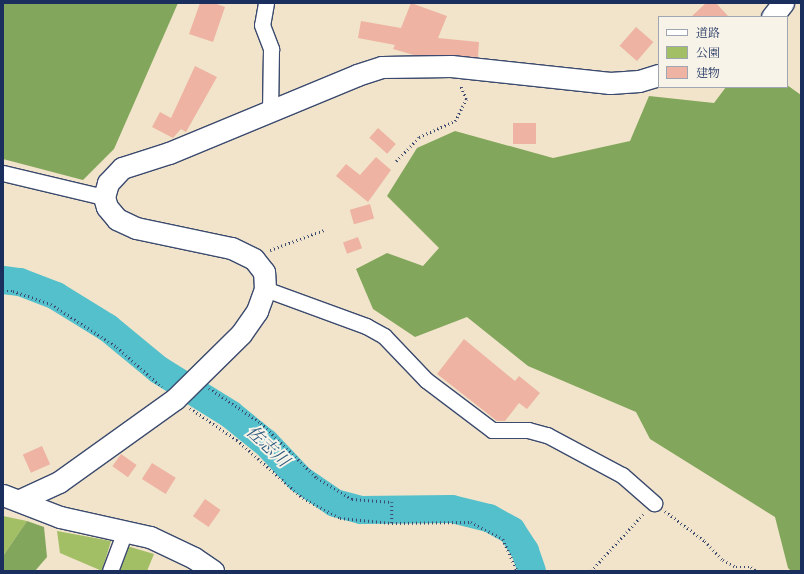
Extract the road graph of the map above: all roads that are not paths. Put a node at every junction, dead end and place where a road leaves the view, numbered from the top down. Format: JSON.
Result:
{"nodes":[{"id":1,"x":266,"y":3,"type":"edge"},
{"id":2,"x":783,"y":3,"type":"edge"},
{"id":3,"x":773,"y":16,"type":"edge"},
{"id":4,"x":658,"y":75,"type":"edge"},
{"id":5,"x":270,"y":112,"type":"junction"},
{"id":6,"x":3,"y":173,"type":"edge"},
{"id":7,"x":104,"y":197,"type":"junction"},
{"id":8,"x":264,"y":289,"type":"junction"},
{"id":9,"x":11,"y":497,"type":"edge"},
{"id":10,"x":654,"y":503,"type":"road end"},
{"id":11,"x":125,"y":531,"type":"junction"},
{"id":12,"x":110,"y":571,"type":"edge"},
{"id":13,"x":213,"y":571,"type":"edge"}],
"edges":[{"from":1,"to":5,"type":"street"},
{"from":2,"to":3,"type":"street"},
{"from":4,"to":5,"type":"street"},
{"from":5,"to":7,"type":"street"},
{"from":6,"to":7,"type":"street"},
{"from":7,"to":8,"type":"street"},
{"from":8,"to":9,"type":"street"},
{"from":8,"to":10,"type":"street"},
{"from":9,"to":11,"type":"street"},
{"from":11,"to":12,"type":"street"},
{"from":11,"to":13,"type":"street"}]}
